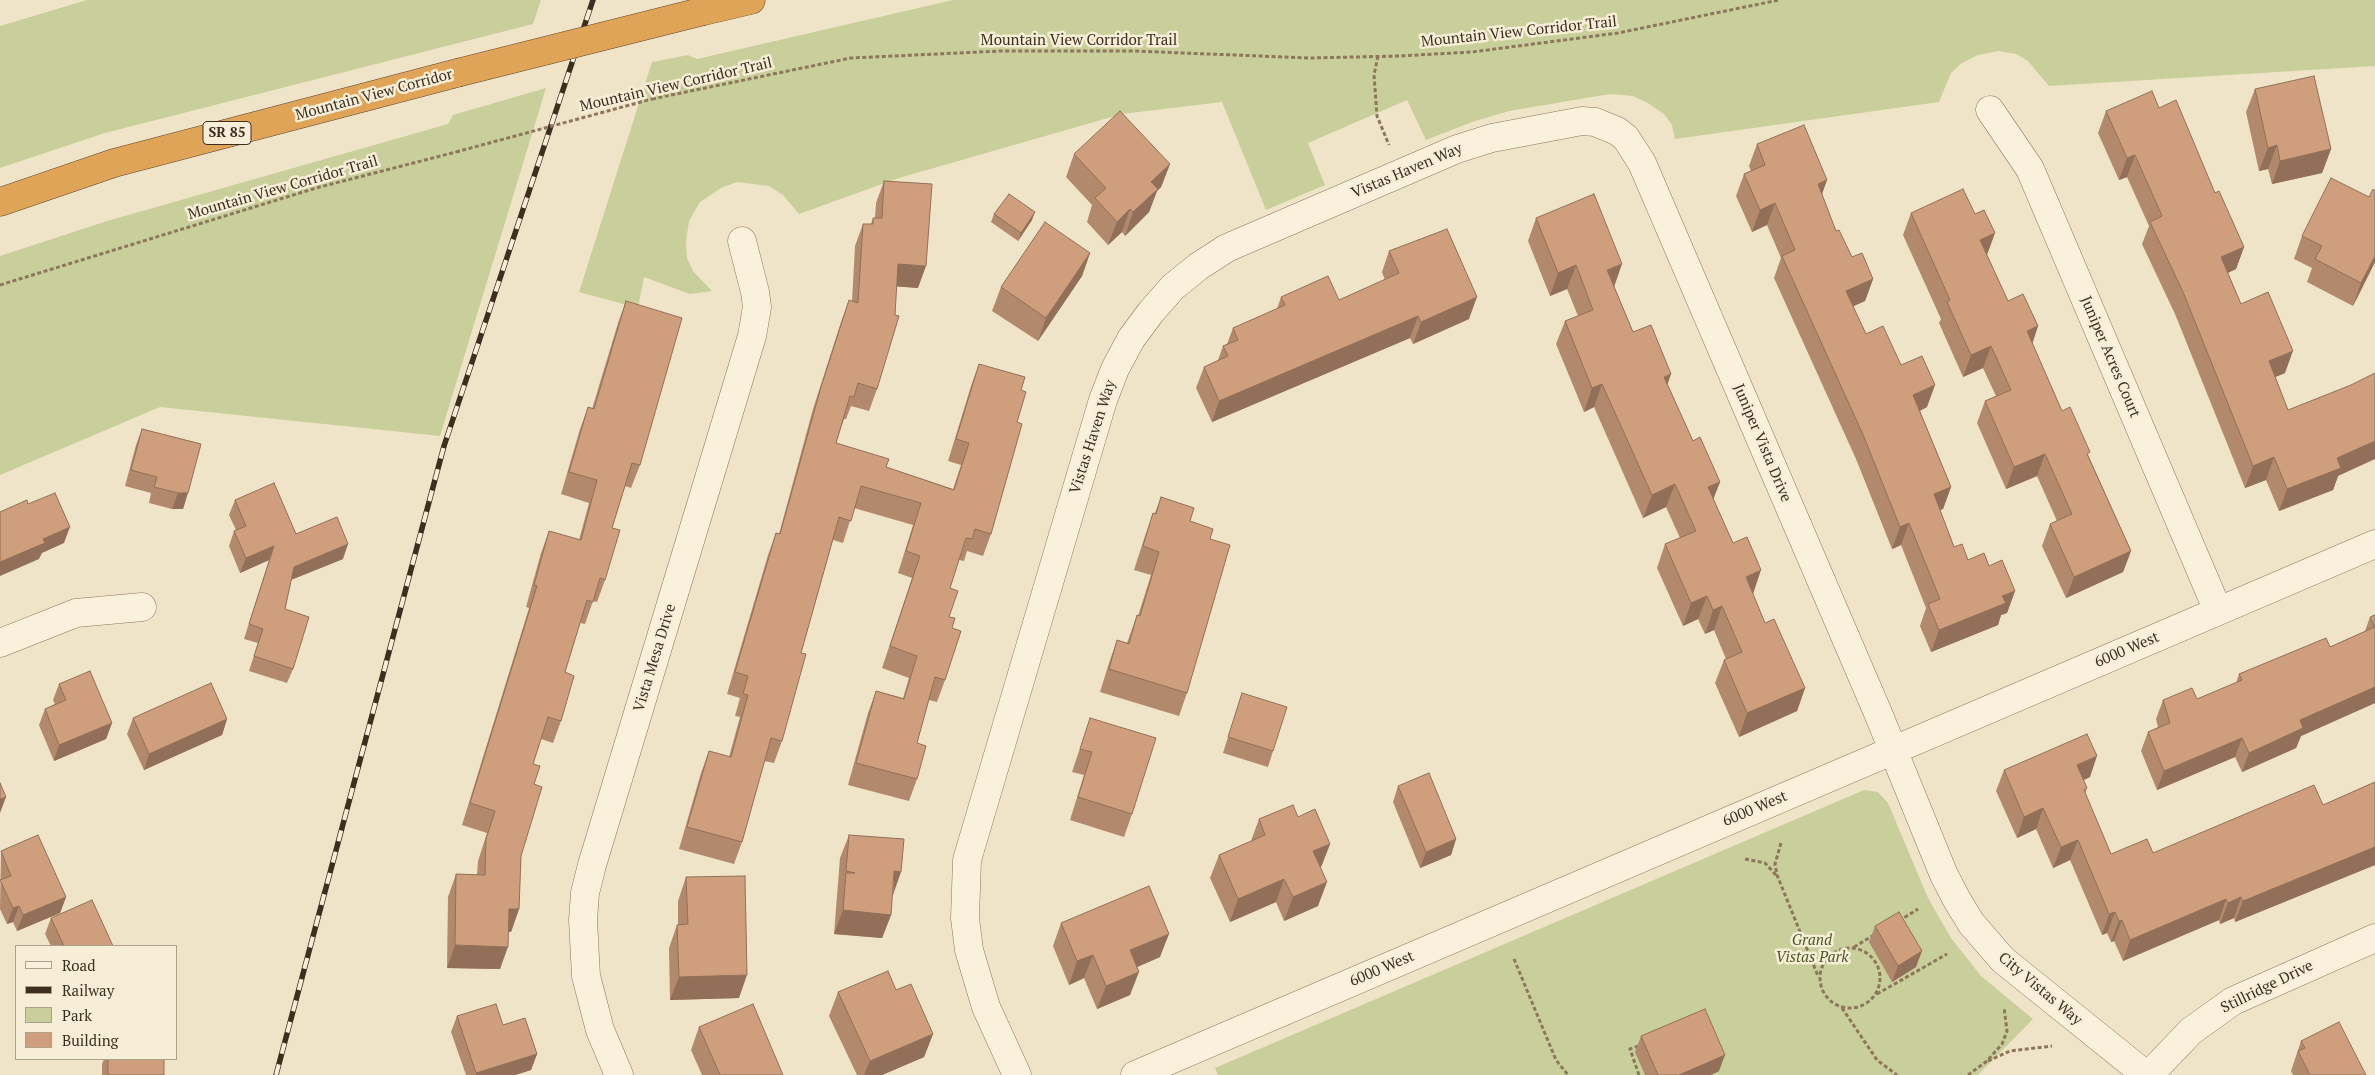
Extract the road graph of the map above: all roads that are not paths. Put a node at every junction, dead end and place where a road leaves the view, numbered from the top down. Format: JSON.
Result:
{"nodes":[{"id":1,"x":751,"y":0,"type":"edge"},
{"id":2,"x":1990,"y":110,"type":"dead end"},
{"id":3,"x":1626,"y":138,"type":"joint"},
{"id":4,"x":0,"y":202,"type":"edge"},
{"id":5,"x":742,"y":241,"type":"dead end"},
{"id":6,"x":2375,"y":544,"type":"edge"},
{"id":7,"x":142,"y":607,"type":"dead end"},
{"id":8,"x":2218,"y":611,"type":"junction"},
{"id":9,"x":0,"y":643,"type":"edge"},
{"id":10,"x":1893,"y":750,"type":"junction"},
{"id":11,"x":2375,"y":938,"type":"edge"},
{"id":12,"x":619,"y":1075,"type":"edge"},
{"id":13,"x":1016,"y":1075,"type":"edge"},
{"id":14,"x":1134,"y":1075,"type":"edge"},
{"id":15,"x":2148,"y":1075,"type":"edge"}],
"edges":[{"from":1,"to":4,"type":"highway","name":"Mountain View Corridor","number":"SR 85","bridge":true},
{"from":2,"to":8,"type":"street","name":"Juniper Acres Court"},
{"from":3,"to":10,"type":"street","name":"Juniper Vista Drive"},
{"from":3,"to":13,"type":"street","name":"Vistas Haven Way"},
{"from":5,"to":12,"type":"street","name":"Vista Mesa Drive"},
{"from":6,"to":8,"type":"street","name":"6000 West"},
{"from":7,"to":9,"type":"street"},
{"from":8,"to":10,"type":"street","name":"6000 West"},
{"from":10,"to":14,"type":"street","name":"6000 West"},
{"from":10,"to":15,"type":"street","name":"City Vistas Way"},
{"from":11,"to":15,"type":"street","name":"Stillridge Drive"}]}
